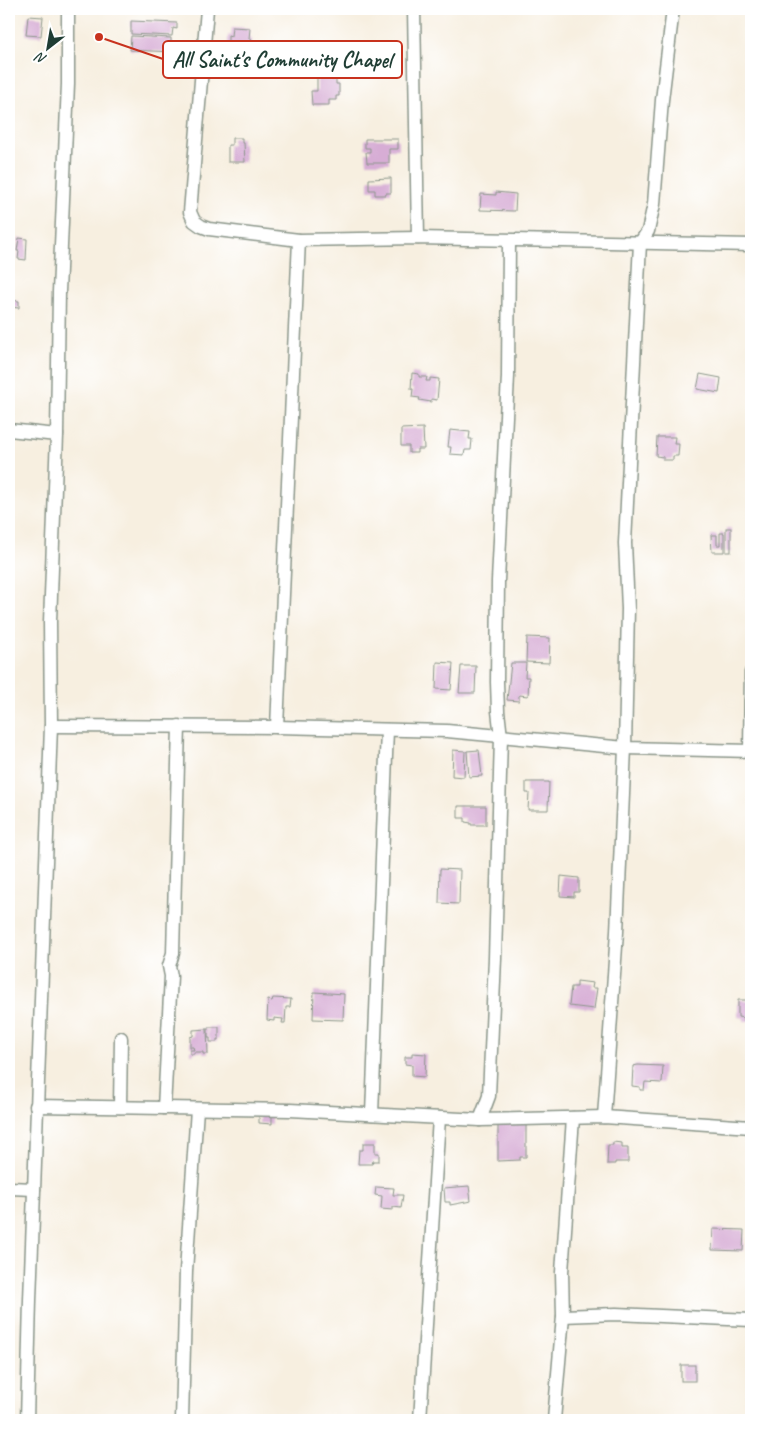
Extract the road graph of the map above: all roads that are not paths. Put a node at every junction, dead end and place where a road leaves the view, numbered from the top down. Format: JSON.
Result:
{"nodes":[{"id":1,"x":68,"y":9,"type":"edge"},
{"id":2,"x":207,"y":9,"type":"edge"},
{"id":3,"x":414,"y":9,"type":"edge"},
{"id":4,"x":673,"y":9,"type":"edge"},
{"id":5,"x":418,"y":238,"type":"junction"},
{"id":6,"x":299,"y":240,"type":"junction"},
{"id":7,"x":509,"y":241,"type":"junction"},
{"id":8,"x":640,"y":243,"type":"junction"},
{"id":9,"x":751,"y":245,"type":"edge"},
{"id":10,"x":9,"y":430,"type":"edge"},
{"id":11,"x":57,"y":435,"type":"junction"},
{"id":12,"x":751,"y":672,"type":"edge"},
{"id":13,"x":51,"y":726,"type":"junction"},
{"id":14,"x":179,"y":726,"type":"junction"},
{"id":15,"x":277,"y":727,"type":"junction"},
{"id":16,"x":387,"y":730,"type":"junction"},
{"id":17,"x":501,"y":737,"type":"junction"},
{"id":18,"x":625,"y":748,"type":"junction"},
{"id":19,"x":751,"y":750,"type":"edge"},
{"id":20,"x":122,"y":1038,"type":"dead end"},
{"id":21,"x":36,"y":1106,"type":"junction"},
{"id":22,"x":120,"y":1107,"type":"junction"},
{"id":23,"x":164,"y":1108,"type":"junction"},
{"id":24,"x":197,"y":1108,"type":"junction"},
{"id":25,"x":372,"y":1114,"type":"junction"},
{"id":26,"x":604,"y":1117,"type":"junction"},
{"id":27,"x":439,"y":1118,"type":"junction"},
{"id":28,"x":574,"y":1118,"type":"junction"},
{"id":29,"x":480,"y":1120,"type":"junction"},
{"id":30,"x":751,"y":1127,"type":"edge"},
{"id":31,"x":9,"y":1188,"type":"edge"},
{"id":32,"x":34,"y":1189,"type":"junction"},
{"id":33,"x":563,"y":1316,"type":"junction"},
{"id":34,"x":751,"y":1320,"type":"edge"},
{"id":35,"x":27,"y":1420,"type":"edge"},
{"id":36,"x":182,"y":1420,"type":"edge"},
{"id":37,"x":420,"y":1420,"type":"edge"},
{"id":38,"x":554,"y":1420,"type":"edge"}],
"edges":[{"from":1,"to":11,"type":"street"},
{"from":2,"to":6,"type":"street"},
{"from":3,"to":5,"type":"street"},
{"from":4,"to":8,"type":"street"},
{"from":5,"to":6,"type":"street"},
{"from":5,"to":7,"type":"street"},
{"from":6,"to":15,"type":"street"},
{"from":7,"to":8,"type":"street"},
{"from":7,"to":17,"type":"street"},
{"from":8,"to":9,"type":"street"},
{"from":8,"to":18,"type":"street"},
{"from":10,"to":11,"type":"street"},
{"from":11,"to":13,"type":"street"},
{"from":12,"to":19,"type":"street"},
{"from":13,"to":14,"type":"street"},
{"from":13,"to":21,"type":"street"},
{"from":14,"to":15,"type":"street"},
{"from":14,"to":23,"type":"street"},
{"from":15,"to":16,"type":"street"},
{"from":16,"to":17,"type":"street"},
{"from":16,"to":25,"type":"street"},
{"from":17,"to":18,"type":"street"},
{"from":17,"to":29,"type":"street"},
{"from":18,"to":19,"type":"street"},
{"from":18,"to":26,"type":"street"},
{"from":20,"to":22,"type":"street"},
{"from":21,"to":22,"type":"street"},
{"from":21,"to":32,"type":"street"},
{"from":22,"to":23,"type":"street"},
{"from":23,"to":24,"type":"street"},
{"from":24,"to":25,"type":"street"},
{"from":24,"to":36,"type":"street"},
{"from":25,"to":27,"type":"street"},
{"from":26,"to":28,"type":"street"},
{"from":26,"to":30,"type":"street"},
{"from":27,"to":29,"type":"street"},
{"from":27,"to":37,"type":"street"},
{"from":28,"to":29,"type":"street"},
{"from":28,"to":33,"type":"street"},
{"from":31,"to":32,"type":"street"},
{"from":32,"to":35,"type":"street"},
{"from":33,"to":34,"type":"street"},
{"from":33,"to":38,"type":"street"}]}
